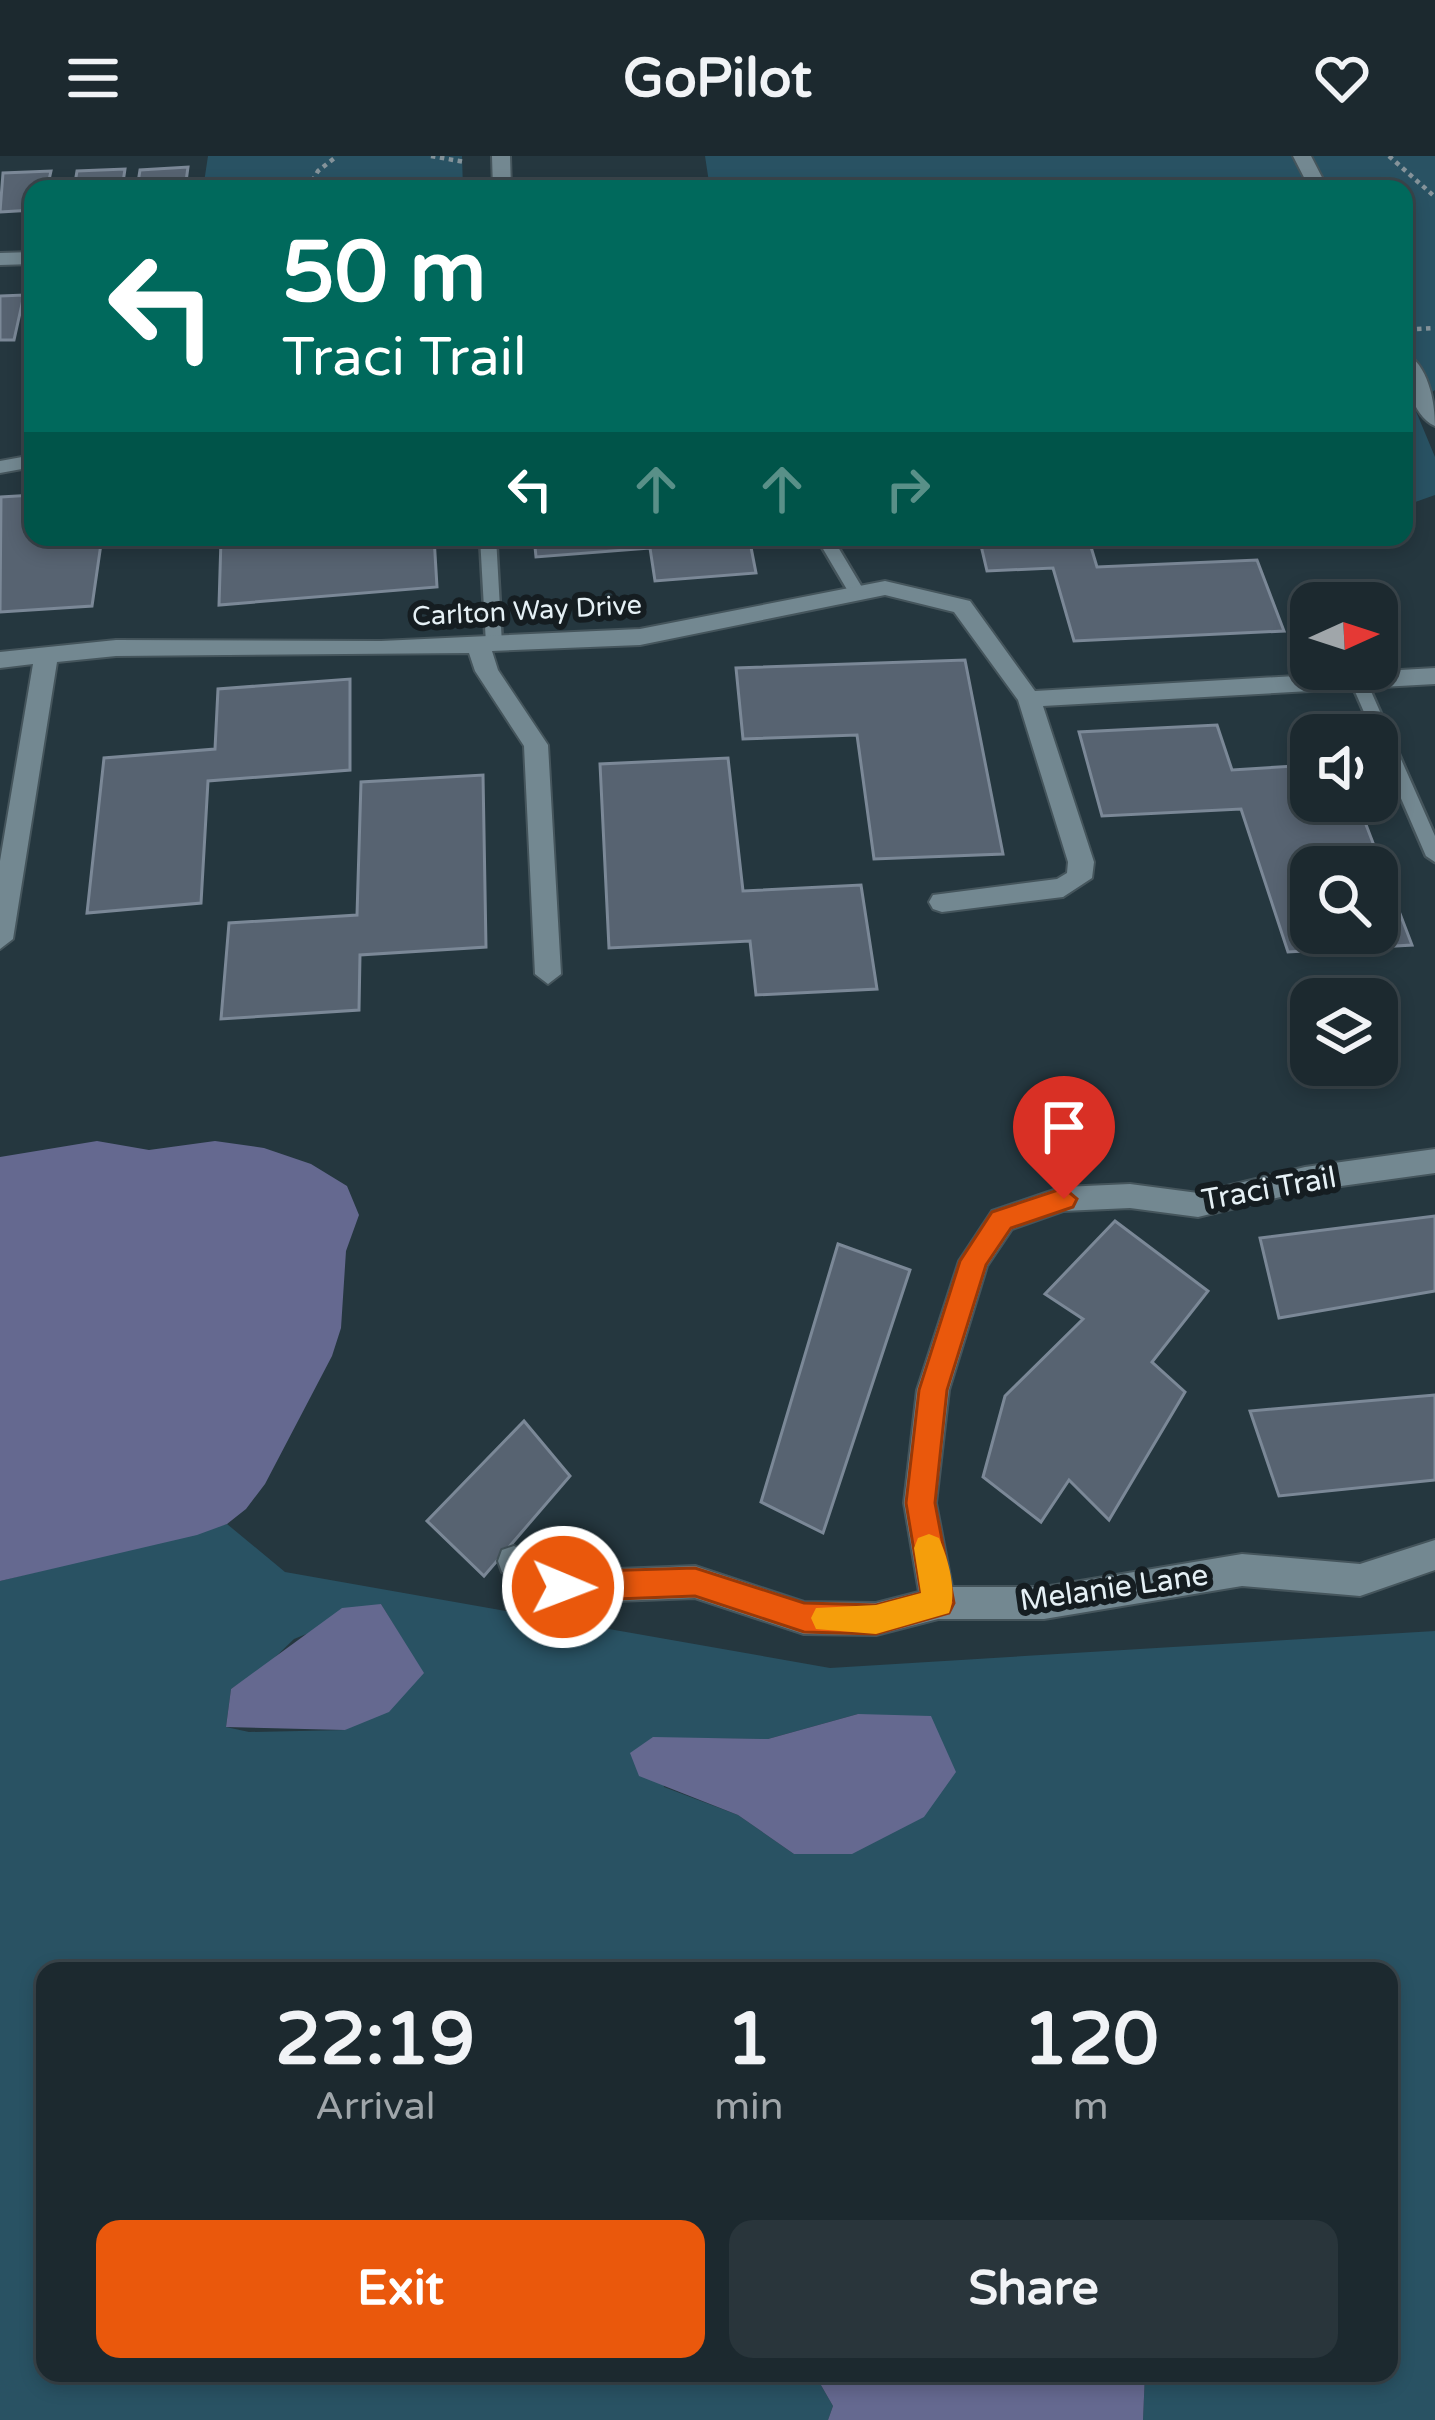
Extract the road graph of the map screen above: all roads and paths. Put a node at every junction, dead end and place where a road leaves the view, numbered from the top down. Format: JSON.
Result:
{"nodes":[{"id":1,"x":338,"y":156,"type":"edge"},
{"id":2,"x":431,"y":156,"type":"edge"},
{"id":3,"x":1390,"y":156,"type":"edge"},
{"id":4,"x":465,"y":162,"type":"dead end"},
{"id":5,"x":313,"y":180,"type":"edge"},
{"id":6,"x":1435,"y":197,"type":"edge"},
{"id":7,"x":1413,"y":376,"type":"edge"},
{"id":8,"x":1435,"y":420,"type":"edge"},
{"id":9,"x":488,"y":546,"type":"edge"},
{"id":10,"x":829,"y":546,"type":"edge"},
{"id":11,"x":858,"y":594,"type":"junction"},
{"id":12,"x":486,"y":644,"type":"junction"},
{"id":13,"x":46,"y":655,"type":"junction"},
{"id":14,"x":0,"y":660,"type":"edge"},
{"id":15,"x":1435,"y":676,"type":"edge"},
{"id":16,"x":1398,"y":678,"type":"edge"},
{"id":17,"x":1290,"y":684,"type":"edge"},
{"id":18,"x":1362,"y":690,"type":"edge"},
{"id":19,"x":1029,"y":699,"type":"junction"},
{"id":20,"x":1435,"y":856,"type":"edge"},
{"id":21,"x":941,"y":902,"type":"dead end"},
{"id":22,"x":0,"y":940,"type":"edge"},
{"id":23,"x":548,"y":974,"type":"dead end"},
{"id":24,"x":1435,"y":1161,"type":"edge"},
{"id":25,"x":1435,"y":1555,"type":"edge"},
{"id":26,"x":514,"y":1562,"type":"dead end"},
{"id":27,"x":938,"y":1603,"type":"junction"}],
"edges":[{"from":1,"to":5,"type":"path"},
{"from":2,"to":4,"type":"path"},
{"from":3,"to":6,"type":"path"},
{"from":7,"to":8,"type":"street"},
{"from":9,"to":12,"type":"lane"},
{"from":10,"to":11,"type":"lane"},
{"from":11,"to":12,"type":"street","name":"Carlton Way Drive"},
{"from":11,"to":19,"type":"street","name":"Carlton Way Drive"},
{"from":12,"to":13,"type":"street","name":"Carlton Way Drive"},
{"from":12,"to":23,"type":"street"},
{"from":13,"to":14,"type":"street","name":"Carlton Way Drive"},
{"from":13,"to":22,"type":"street"},
{"from":15,"to":16,"type":"street"},
{"from":17,"to":19,"type":"street"},
{"from":18,"to":20,"type":"lane"},
{"from":19,"to":21,"type":"street","name":"Carlton Way Drive"},
{"from":24,"to":27,"type":"street","name":"Traci Trail"},
{"from":25,"to":27,"type":"street","name":"Melanie Lane"},
{"from":26,"to":27,"type":"street","name":"Melanie Lane"}]}
